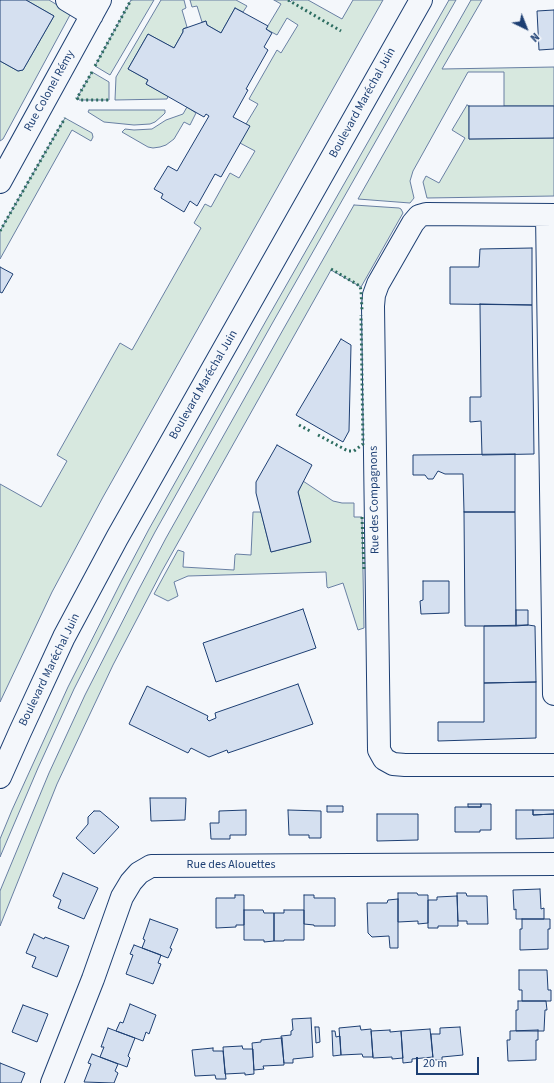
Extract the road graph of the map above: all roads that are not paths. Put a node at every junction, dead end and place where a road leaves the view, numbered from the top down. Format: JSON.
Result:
{"nodes":[{"id":1,"x":66,"y":0,"type":"edge"},
{"id":2,"x":421,"y":0,"type":"edge"},
{"id":3,"x":96,"y":8,"type":"edge"},
{"id":4,"x":3,"y":172,"type":"edge"},
{"id":5,"x":550,"y":215,"type":"edge"},
{"id":6,"x":554,"y":694,"type":"edge"},
{"id":7,"x":554,"y":765,"type":"edge"},
{"id":8,"x":0,"y":777,"type":"edge"},
{"id":9,"x":554,"y":864,"type":"edge"},
{"id":10,"x":52,"y":1083,"type":"edge"}],
"edges":[{"from":1,"to":3,"type":"street","name":"Rue Colonel Rémy"},
{"from":2,"to":8,"type":"street","name":"Boulevard Maréchal Juin"},
{"from":3,"to":4,"type":"street","name":"Rue Colonel Rémy"},
{"from":5,"to":6,"type":"street"},
{"from":5,"to":7,"type":"street","name":"Rue des Compagnons"},
{"from":9,"to":10,"type":"street","name":"Rue des Alouettes"}]}
